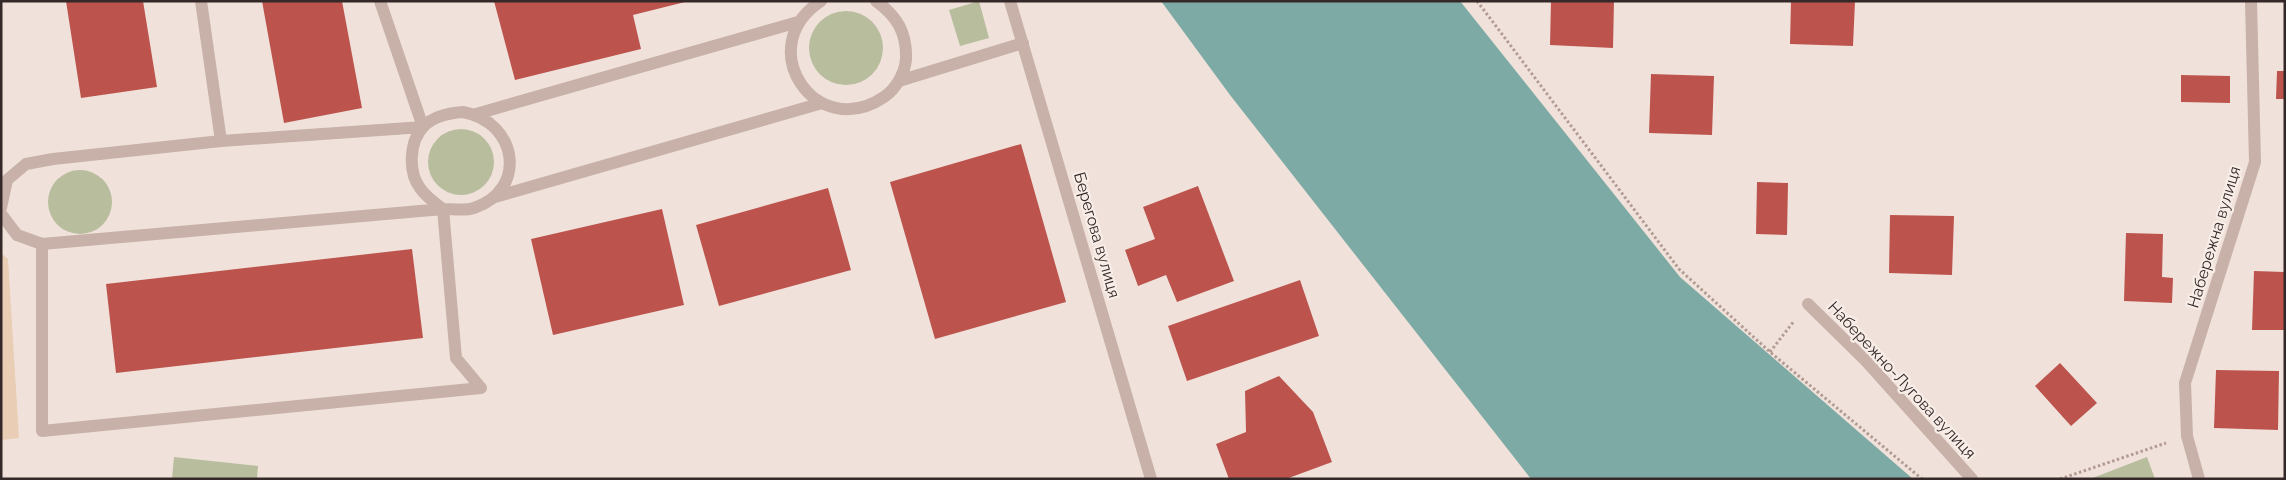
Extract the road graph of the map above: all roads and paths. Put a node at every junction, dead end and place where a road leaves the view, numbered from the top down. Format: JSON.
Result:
{"nodes":[{"id":1,"x":200,"y":1,"type":"edge"},
{"id":2,"x":380,"y":1,"type":"edge"},
{"id":3,"x":821,"y":1,"type":"edge"},
{"id":4,"x":876,"y":1,"type":"edge"},
{"id":5,"x":1010,"y":1,"type":"edge"},
{"id":6,"x":1477,"y":1,"type":"edge"},
{"id":7,"x":2251,"y":1,"type":"edge"},
{"id":8,"x":798,"y":22,"type":"junction"},
{"id":9,"x":1023,"y":43,"type":"junction"},
{"id":10,"x":899,"y":81,"type":"junction"},
{"id":11,"x":822,"y":103,"type":"junction"},
{"id":12,"x":476,"y":114,"type":"junction"},
{"id":13,"x":423,"y":127,"type":"junction"},
{"id":14,"x":221,"y":141,"type":"junction"},
{"id":15,"x":494,"y":197,"type":"junction"},
{"id":16,"x":1,"y":208,"type":"edge"},
{"id":17,"x":443,"y":209,"type":"junction"},
{"id":18,"x":1,"y":214,"type":"edge"},
{"id":19,"x":42,"y":244,"type":"junction"},
{"id":20,"x":1808,"y":304,"type":"joint"},
{"id":21,"x":1770,"y":352,"type":"junction"},
{"id":22,"x":2187,"y":436,"type":"junction"},
{"id":23,"x":1152,"y":479,"type":"edge"},
{"id":24,"x":1922,"y":479,"type":"edge"},
{"id":25,"x":1972,"y":479,"type":"edge"},
{"id":26,"x":2060,"y":479,"type":"edge"},
{"id":27,"x":2199,"y":479,"type":"edge"}],
"edges":[{"from":1,"to":14,"type":"street"},
{"from":2,"to":13,"type":"street"},
{"from":3,"to":8,"type":"street"},
{"from":4,"to":10,"type":"street"},
{"from":5,"to":9,"type":"street","name":"Берегова вулиця"},
{"from":6,"to":21,"type":"path"},
{"from":7,"to":22,"type":"street","name":"Набережна вулиця"},
{"from":8,"to":11,"type":"street"},
{"from":8,"to":12,"type":"street"},
{"from":9,"to":10,"type":"street"},
{"from":9,"to":23,"type":"street","name":"Берегова вулиця"},
{"from":10,"to":11,"type":"street"},
{"from":11,"to":15,"type":"street"},
{"from":12,"to":13,"type":"street"},
{"from":12,"to":15,"type":"street"},
{"from":13,"to":14,"type":"street"},
{"from":13,"to":17,"type":"street"},
{"from":14,"to":16,"type":"street"},
{"from":15,"to":17,"type":"street"},
{"from":17,"to":19,"type":"street"},
{"from":17,"to":19,"type":"street"},
{"from":18,"to":19,"type":"street"},
{"from":20,"to":21,"type":"path"},
{"from":20,"to":25,"type":"street","name":"Набережно-Лугова вулиця"},
{"from":21,"to":24,"type":"path"},
{"from":22,"to":26,"type":"path"},
{"from":22,"to":27,"type":"street","name":"Набережна вулиця"}]}
